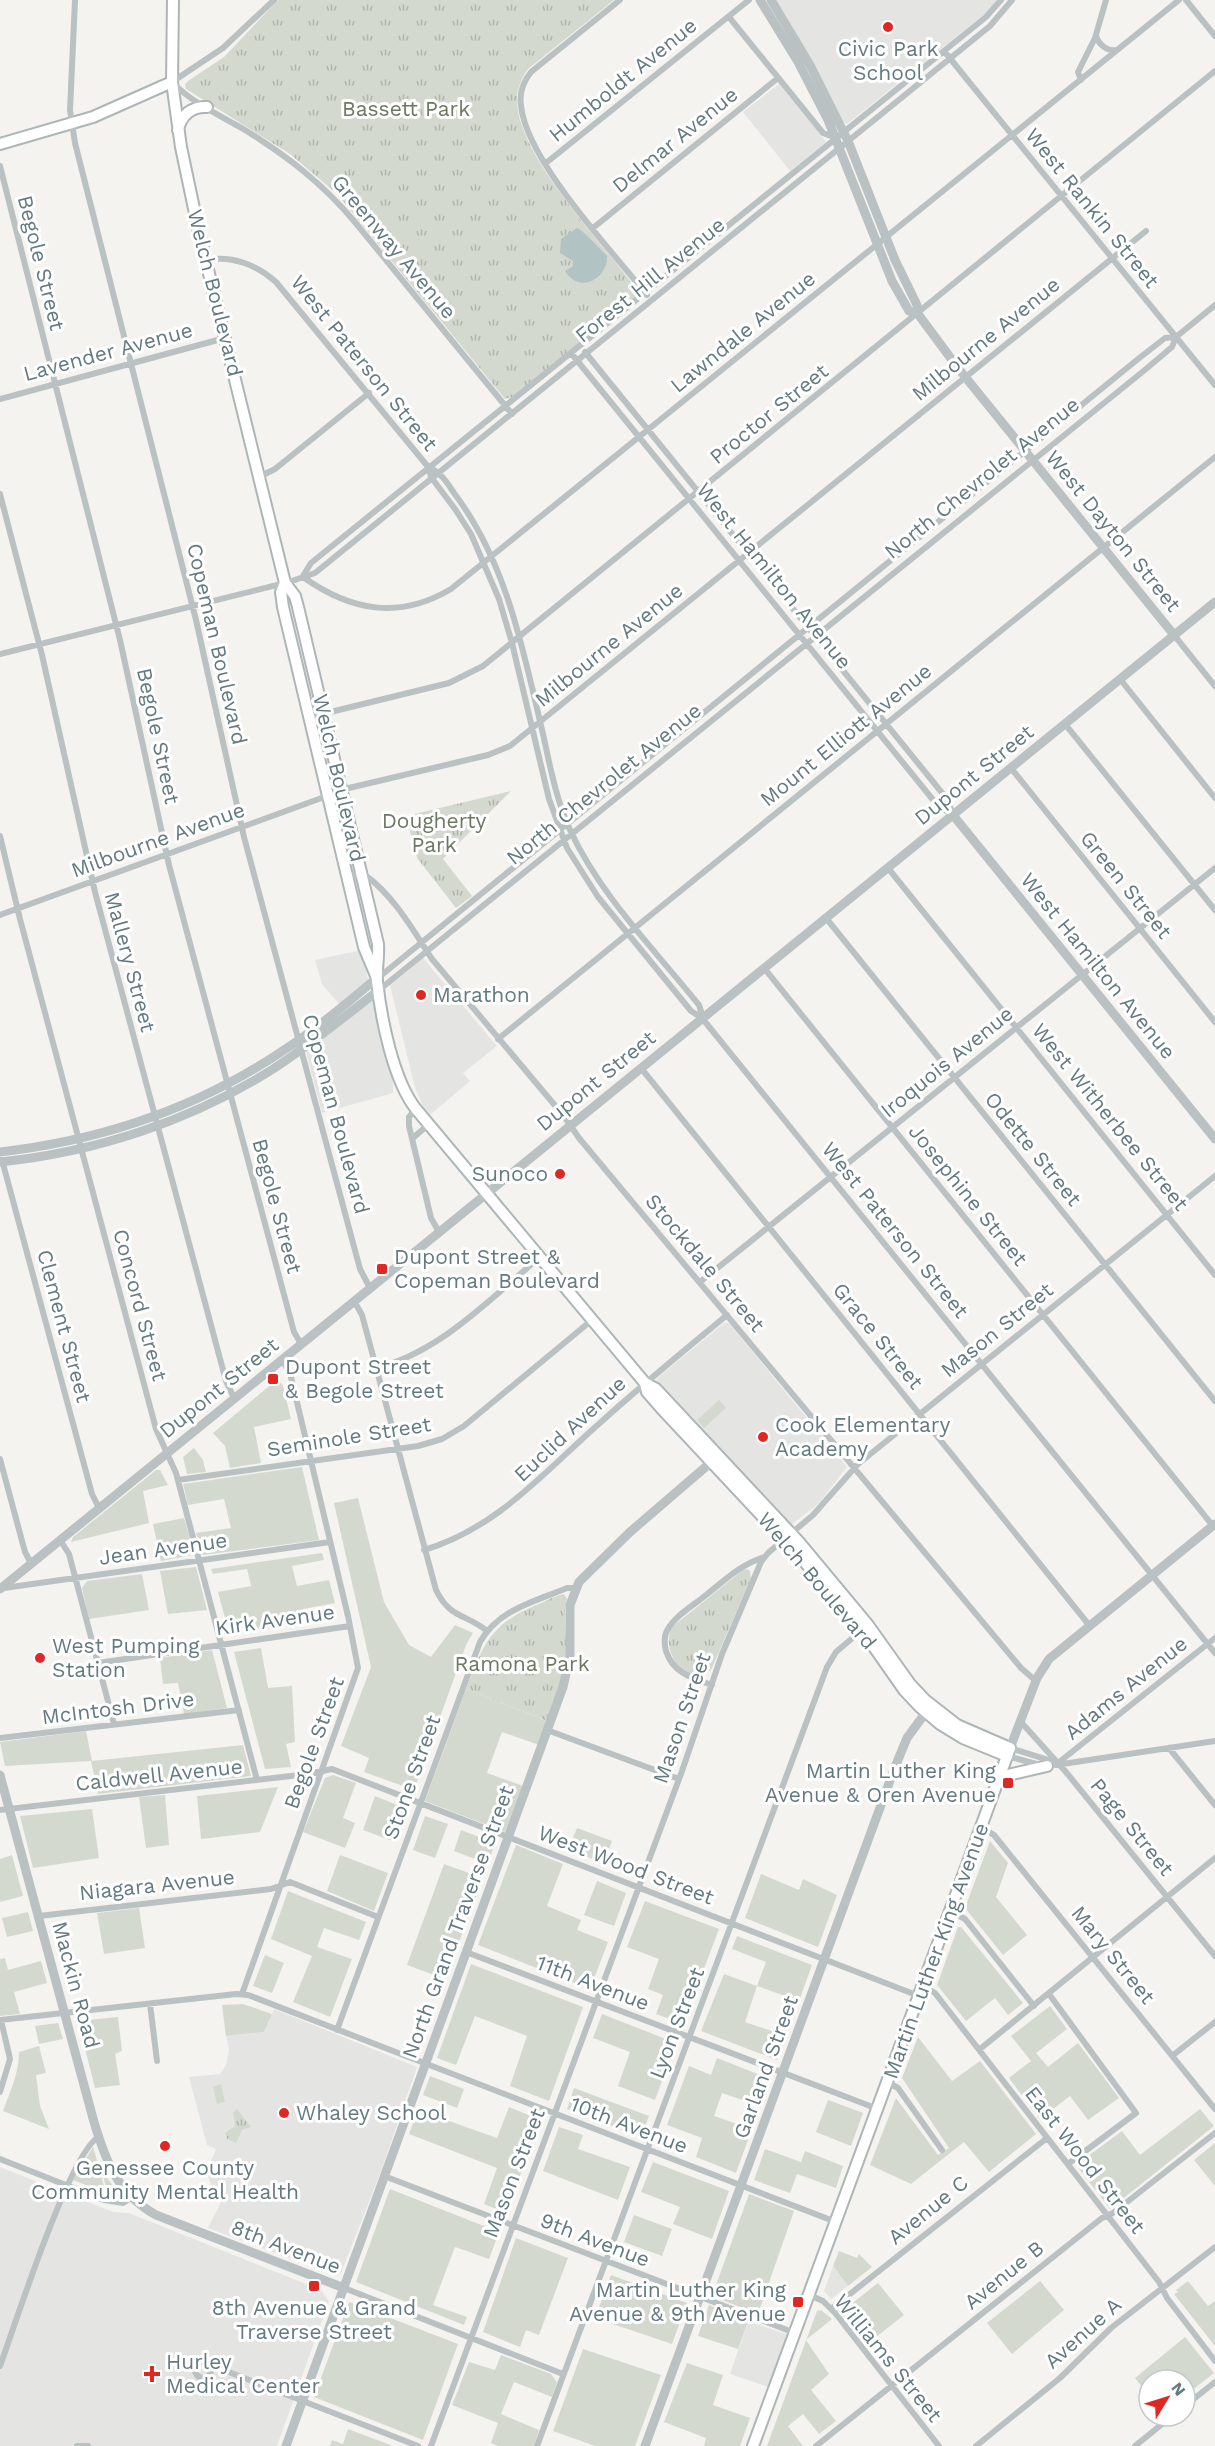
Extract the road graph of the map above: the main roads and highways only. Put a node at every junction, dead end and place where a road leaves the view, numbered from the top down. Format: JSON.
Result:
{"nodes":[{"id":1,"x":172,"y":0,"type":"edge"},
{"id":2,"x":172,"y":82,"type":"junction"},
{"id":3,"x":207,"y":107,"type":"road end"},
{"id":4,"x":178,"y":130,"type":"junction"},
{"id":5,"x":0,"y":144,"type":"edge"},
{"id":6,"x":285,"y":583,"type":"junction"},
{"id":7,"x":378,"y":984,"type":"junction"},
{"id":8,"x":1009,"y":1752,"type":"joint"},
{"id":9,"x":1052,"y":1765,"type":"road end"},
{"id":10,"x":999,"y":1777,"type":"junction"},
{"id":11,"x":753,"y":2446,"type":"edge"}],
"edges":[{"from":1,"to":2,"type":"main road","name":"Welch Boulevard"},
{"from":2,"to":4,"type":"main road","name":"Welch Boulevard"},
{"from":2,"to":5,"type":"main road"},
{"from":3,"to":4,"type":"main road"},
{"from":4,"to":6,"type":"main road","name":"Welch Boulevard"},
{"from":6,"to":7,"type":"main road","name":"Welch Boulevard"},
{"from":6,"to":7,"type":"main road","name":"Welch Boulevard"},
{"from":7,"to":8,"type":"main road","name":"Welch Boulevard"},
{"from":8,"to":10,"type":"main road","name":"Martin Luther King Avenue"},
{"from":9,"to":10,"type":"main road"},
{"from":10,"to":11,"type":"main road","name":"Martin Luther King Avenue"}]}
